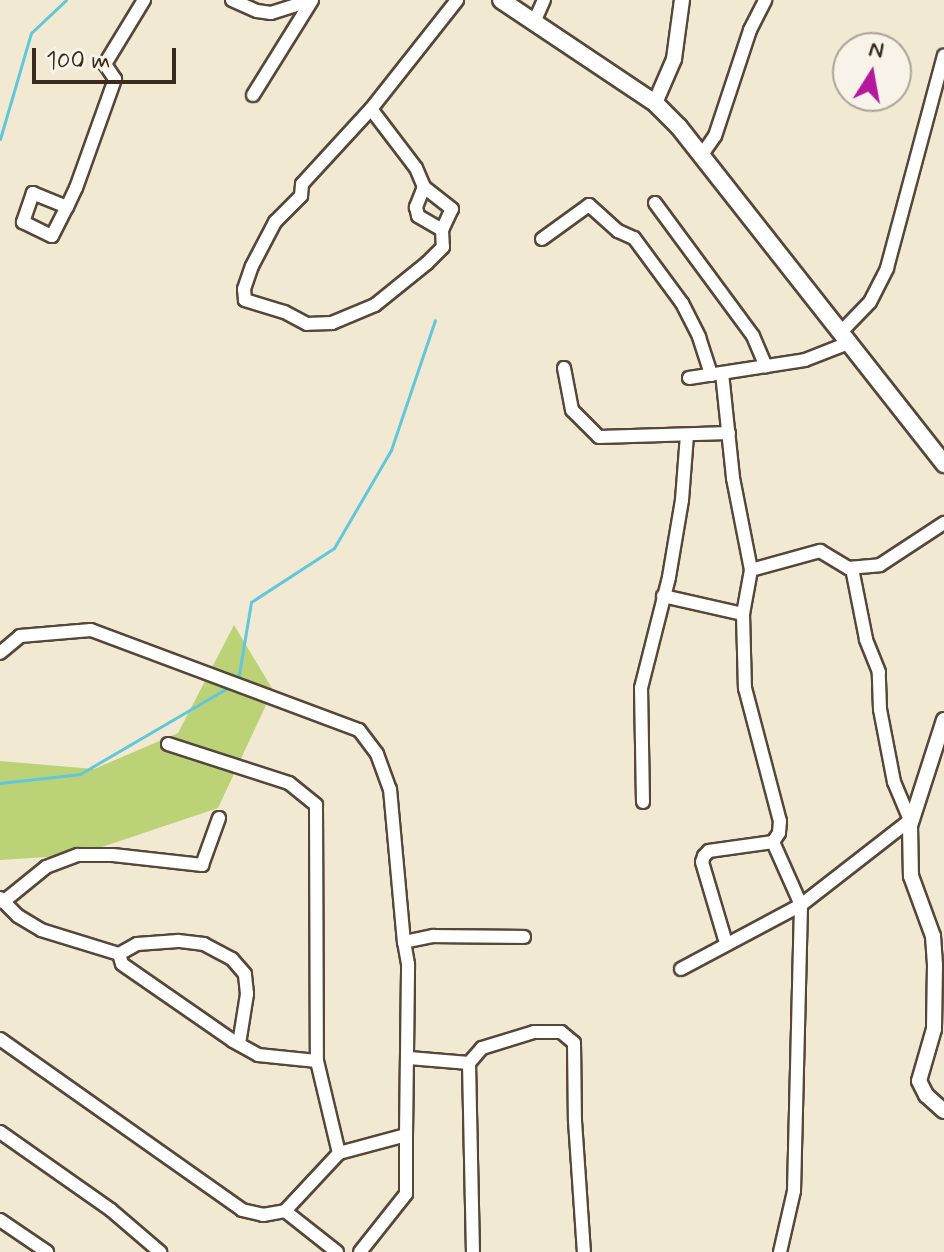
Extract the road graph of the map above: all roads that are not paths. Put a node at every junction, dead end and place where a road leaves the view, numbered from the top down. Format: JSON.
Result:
{"nodes":[{"id":1,"x":144,"y":0,"type":"edge"},
{"id":2,"x":232,"y":0,"type":"edge"},
{"id":3,"x":457,"y":0,"type":"edge"},
{"id":4,"x":501,"y":0,"type":"edge"},
{"id":5,"x":544,"y":0,"type":"edge"},
{"id":6,"x":682,"y":0,"type":"edge"},
{"id":7,"x":765,"y":0,"type":"edge"},
{"id":8,"x":312,"y":1,"type":"edge"},
{"id":9,"x":535,"y":20,"type":"junction"},
{"id":10,"x":944,"y":56,"type":"edge"},
{"id":11,"x":253,"y":95,"type":"dead end"},
{"id":12,"x":655,"y":103,"type":"junction"},
{"id":13,"x":371,"y":109,"type":"junction"},
{"id":14,"x":703,"y":153,"type":"junction"},
{"id":15,"x":424,"y":187,"type":"junction"},
{"id":16,"x":655,"y":203,"type":"dead end"},
{"id":17,"x":67,"y":207,"type":"dead end"},
{"id":18,"x":442,"y":230,"type":"junction"},
{"id":19,"x":542,"y":239,"type":"dead end"},
{"id":20,"x":847,"y":337,"type":"junction"},
{"id":21,"x":766,"y":366,"type":"junction"},
{"id":22,"x":564,"y":368,"type":"dead end"},
{"id":23,"x":717,"y":374,"type":"junction"},
{"id":24,"x":689,"y":378,"type":"dead end"},
{"id":25,"x":729,"y":433,"type":"junction"},
{"id":26,"x":687,"y":435,"type":"junction"},
{"id":27,"x":944,"y":464,"type":"edge"},
{"id":28,"x":944,"y":523,"type":"edge"},
{"id":29,"x":852,"y":568,"type":"junction"},
{"id":30,"x":751,"y":570,"type":"junction"},
{"id":31,"x":663,"y":596,"type":"junction"},
{"id":32,"x":743,"y":614,"type":"junction"},
{"id":33,"x":0,"y":653,"type":"edge"},
{"id":34,"x":944,"y":720,"type":"edge"},
{"id":35,"x":168,"y":744,"type":"dead end"},
{"id":36,"x":643,"y":802,"type":"dead end"},
{"id":37,"x":219,"y":818,"type":"dead end"},
{"id":38,"x":910,"y":820,"type":"junction"},
{"id":39,"x":773,"y":842,"type":"junction"},
{"id":40,"x":2,"y":900,"type":"edge"},
{"id":41,"x":801,"y":905,"type":"junction"},
{"id":42,"x":524,"y":937,"type":"dead end"},
{"id":43,"x":404,"y":942,"type":"junction"},
{"id":44,"x":726,"y":943,"type":"junction"},
{"id":45,"x":119,"y":954,"type":"junction"},
{"id":46,"x":681,"y":969,"type":"dead end"},
{"id":47,"x":0,"y":1039,"type":"edge"},
{"id":48,"x":239,"y":1044,"type":"junction"},
{"id":49,"x":409,"y":1058,"type":"junction"},
{"id":50,"x":317,"y":1061,"type":"junction"},
{"id":51,"x":469,"y":1063,"type":"junction"},
{"id":52,"x":944,"y":1111,"type":"edge"},
{"id":53,"x":0,"y":1132,"type":"edge"},
{"id":54,"x":406,"y":1135,"type":"junction"},
{"id":55,"x":339,"y":1153,"type":"junction"},
{"id":56,"x":285,"y":1211,"type":"junction"},
{"id":57,"x":3,"y":1227,"type":"edge"},
{"id":58,"x":47,"y":1252,"type":"edge"},
{"id":59,"x":160,"y":1252,"type":"edge"},
{"id":60,"x":337,"y":1252,"type":"edge"},
{"id":61,"x":360,"y":1252,"type":"edge"},
{"id":62,"x":473,"y":1252,"type":"edge"},
{"id":63,"x":584,"y":1252,"type":"edge"},
{"id":64,"x":780,"y":1252,"type":"edge"}],
"edges":[{"from":1,"to":17,"type":"street"},
{"from":2,"to":8,"type":"street"},
{"from":3,"to":13,"type":"street"},
{"from":4,"to":9,"type":"main road"},
{"from":5,"to":9,"type":"street"},
{"from":6,"to":12,"type":"street"},
{"from":7,"to":14,"type":"street"},
{"from":8,"to":11,"type":"street"},
{"from":9,"to":12,"type":"main road"},
{"from":10,"to":20,"type":"street"},
{"from":12,"to":14,"type":"main road"},
{"from":13,"to":15,"type":"street"},
{"from":13,"to":18,"type":"street"},
{"from":14,"to":20,"type":"main road"},
{"from":15,"to":18,"type":"street"},
{"from":15,"to":18,"type":"street"},
{"from":16,"to":21,"type":"street"},
{"from":19,"to":23,"type":"street"},
{"from":20,"to":21,"type":"street"},
{"from":20,"to":27,"type":"main road"},
{"from":21,"to":23,"type":"street"},
{"from":22,"to":26,"type":"street"},
{"from":23,"to":24,"type":"street"},
{"from":23,"to":25,"type":"street"},
{"from":25,"to":26,"type":"street"},
{"from":25,"to":30,"type":"street"},
{"from":26,"to":31,"type":"street"},
{"from":28,"to":29,"type":"street"},
{"from":29,"to":30,"type":"street"},
{"from":29,"to":38,"type":"street"},
{"from":30,"to":32,"type":"street"},
{"from":31,"to":32,"type":"street"},
{"from":31,"to":36,"type":"street"},
{"from":32,"to":39,"type":"street"},
{"from":33,"to":43,"type":"street"},
{"from":34,"to":38,"type":"street"},
{"from":35,"to":50,"type":"street"},
{"from":37,"to":40,"type":"street"},
{"from":38,"to":41,"type":"street"},
{"from":38,"to":52,"type":"street"},
{"from":39,"to":41,"type":"street"},
{"from":39,"to":44,"type":"street"},
{"from":40,"to":45,"type":"street"},
{"from":41,"to":44,"type":"street"},
{"from":41,"to":64,"type":"street"},
{"from":42,"to":43,"type":"street"},
{"from":43,"to":49,"type":"street"},
{"from":44,"to":46,"type":"street"},
{"from":45,"to":48,"type":"street"},
{"from":45,"to":48,"type":"street"},
{"from":47,"to":56,"type":"street"},
{"from":48,"to":50,"type":"street"},
{"from":49,"to":51,"type":"street"},
{"from":49,"to":54,"type":"street"},
{"from":50,"to":55,"type":"street"},
{"from":51,"to":62,"type":"street"},
{"from":51,"to":63,"type":"street"},
{"from":53,"to":59,"type":"street"},
{"from":54,"to":55,"type":"street"},
{"from":54,"to":61,"type":"street"},
{"from":55,"to":56,"type":"street"},
{"from":56,"to":60,"type":"street"},
{"from":57,"to":58,"type":"street"}]}
